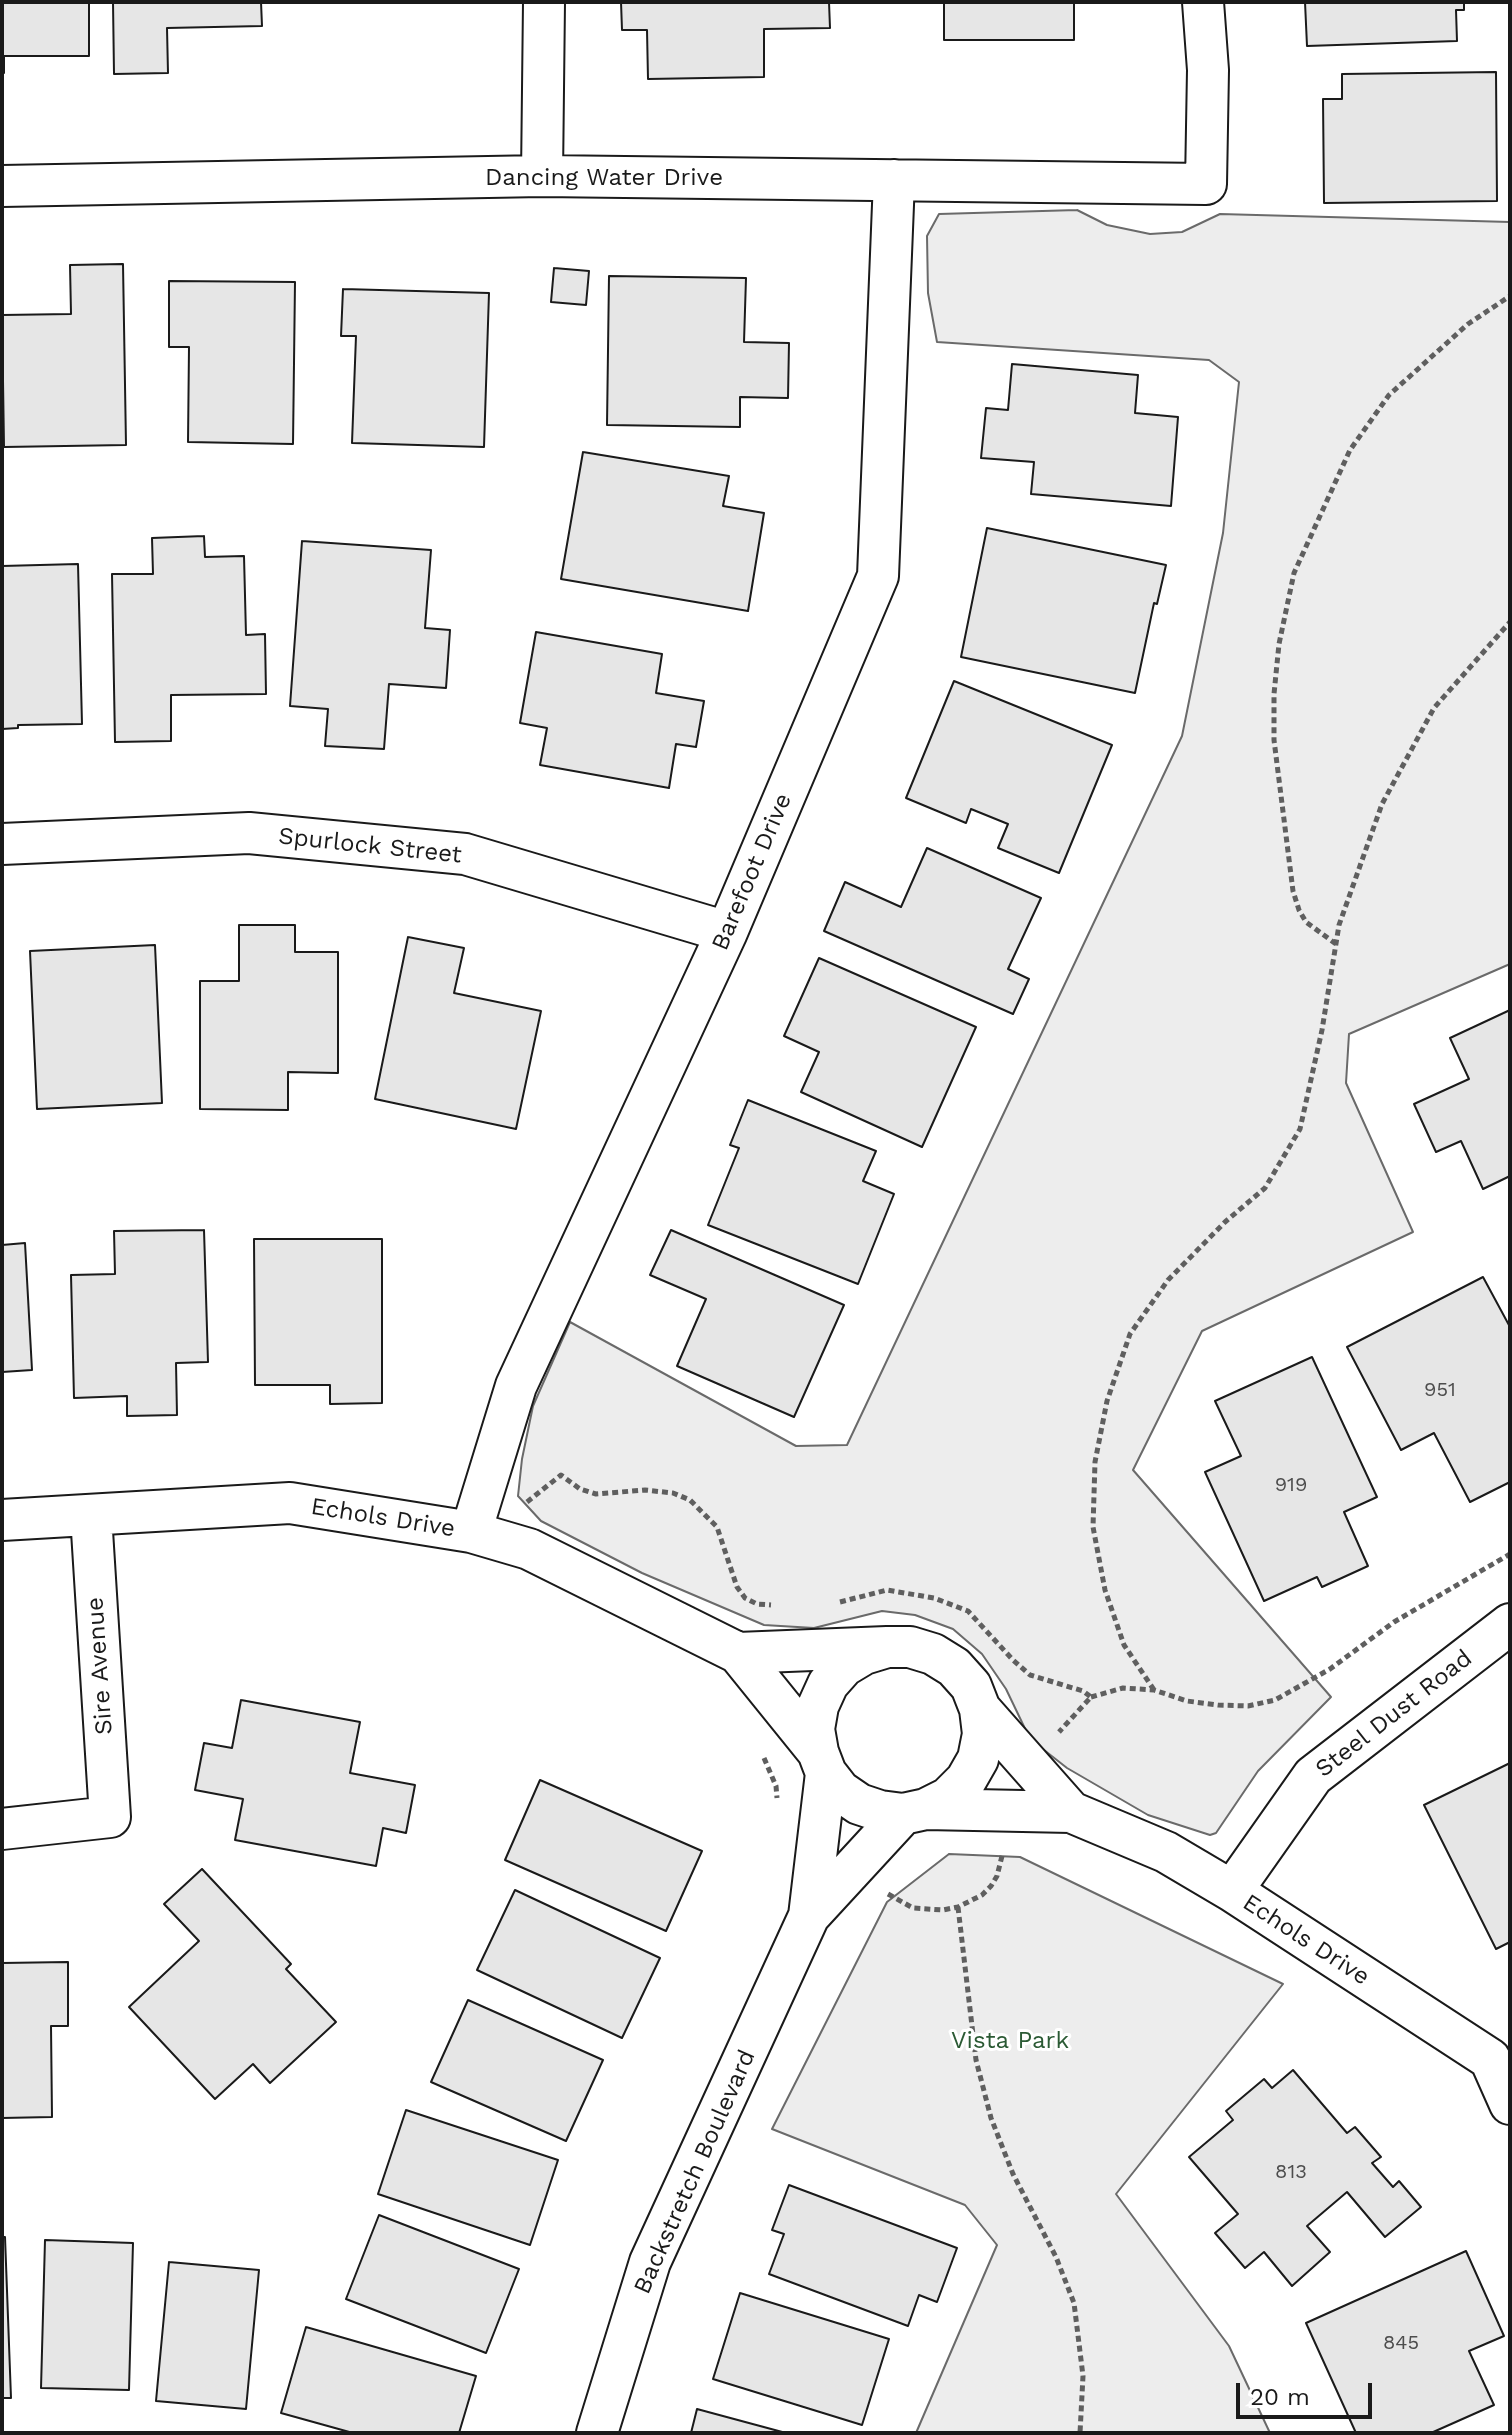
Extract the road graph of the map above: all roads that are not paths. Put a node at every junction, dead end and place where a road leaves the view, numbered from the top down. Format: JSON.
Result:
{"nodes":[{"id":1,"x":544,"y":2,"type":"edge"},
{"id":2,"x":1203,"y":2,"type":"edge"},
{"id":3,"x":542,"y":176,"type":"junction"},
{"id":4,"x":894,"y":180,"type":"junction"},
{"id":5,"x":2,"y":186,"type":"edge"},
{"id":6,"x":2,"y":844,"type":"edge"},
{"id":7,"x":727,"y":932,"type":"junction"},
{"id":8,"x":91,"y":1515,"type":"junction"},
{"id":9,"x":2,"y":1520,"type":"edge"},
{"id":10,"x":471,"y":1532,"type":"junction"},
{"id":11,"x":1510,"y":1624,"type":"edge"},
{"id":12,"x":887,"y":1647,"type":"junction"},
{"id":13,"x":738,"y":1653,"type":"junction"},
{"id":14,"x":980,"y":1709,"type":"junction"},
{"id":15,"x":822,"y":1763,"type":"junction"},
{"id":16,"x":914,"y":1811,"type":"junction"},
{"id":17,"x":1071,"y":1812,"type":"junction"},
{"id":18,"x":2,"y":1829,"type":"edge"},
{"id":19,"x":1232,"y":1891,"type":"junction"},
{"id":20,"x":809,"y":1916,"type":"junction"},
{"id":21,"x":1510,"y":2104,"type":"edge"},
{"id":22,"x":597,"y":2433,"type":"edge"}],
"edges":[{"from":1,"to":3,"type":"street"},
{"from":2,"to":4,"type":"street","name":"Dancing Water Drive"},
{"from":3,"to":4,"type":"street","name":"Dancing Water Drive"},
{"from":3,"to":5,"type":"street","name":"Dancing Water Drive"},
{"from":4,"to":7,"type":"street","name":"Barefoot Drive"},
{"from":6,"to":7,"type":"street","name":"Spurlock Street"},
{"from":7,"to":10,"type":"street","name":"Barefoot Drive"},
{"from":8,"to":9,"type":"street","name":"Echols Drive"},
{"from":8,"to":10,"type":"street","name":"Echols Drive"},
{"from":8,"to":18,"type":"street","name":"Sire Avenue"},
{"from":10,"to":13,"type":"street","name":"Echols Drive"},
{"from":11,"to":19,"type":"street","name":"Steel Dust Road"},
{"from":12,"to":13,"type":"street","name":"Echols Drive"},
{"from":12,"to":14,"type":"street"},
{"from":12,"to":15,"type":"street"},
{"from":13,"to":15,"type":"street","name":"Echols Drive"},
{"from":14,"to":16,"type":"street"},
{"from":14,"to":17,"type":"street","name":"Echols Drive"},
{"from":15,"to":16,"type":"street"},
{"from":15,"to":20,"type":"street","name":"Backstretch Boulevard"},
{"from":16,"to":17,"type":"street","name":"Echols Drive"},
{"from":16,"to":20,"type":"street","name":"Backstretch Boulevard"},
{"from":17,"to":19,"type":"street","name":"Echols Drive"},
{"from":19,"to":21,"type":"street","name":"Echols Drive"},
{"from":20,"to":22,"type":"street","name":"Backstretch Boulevard"}]}
